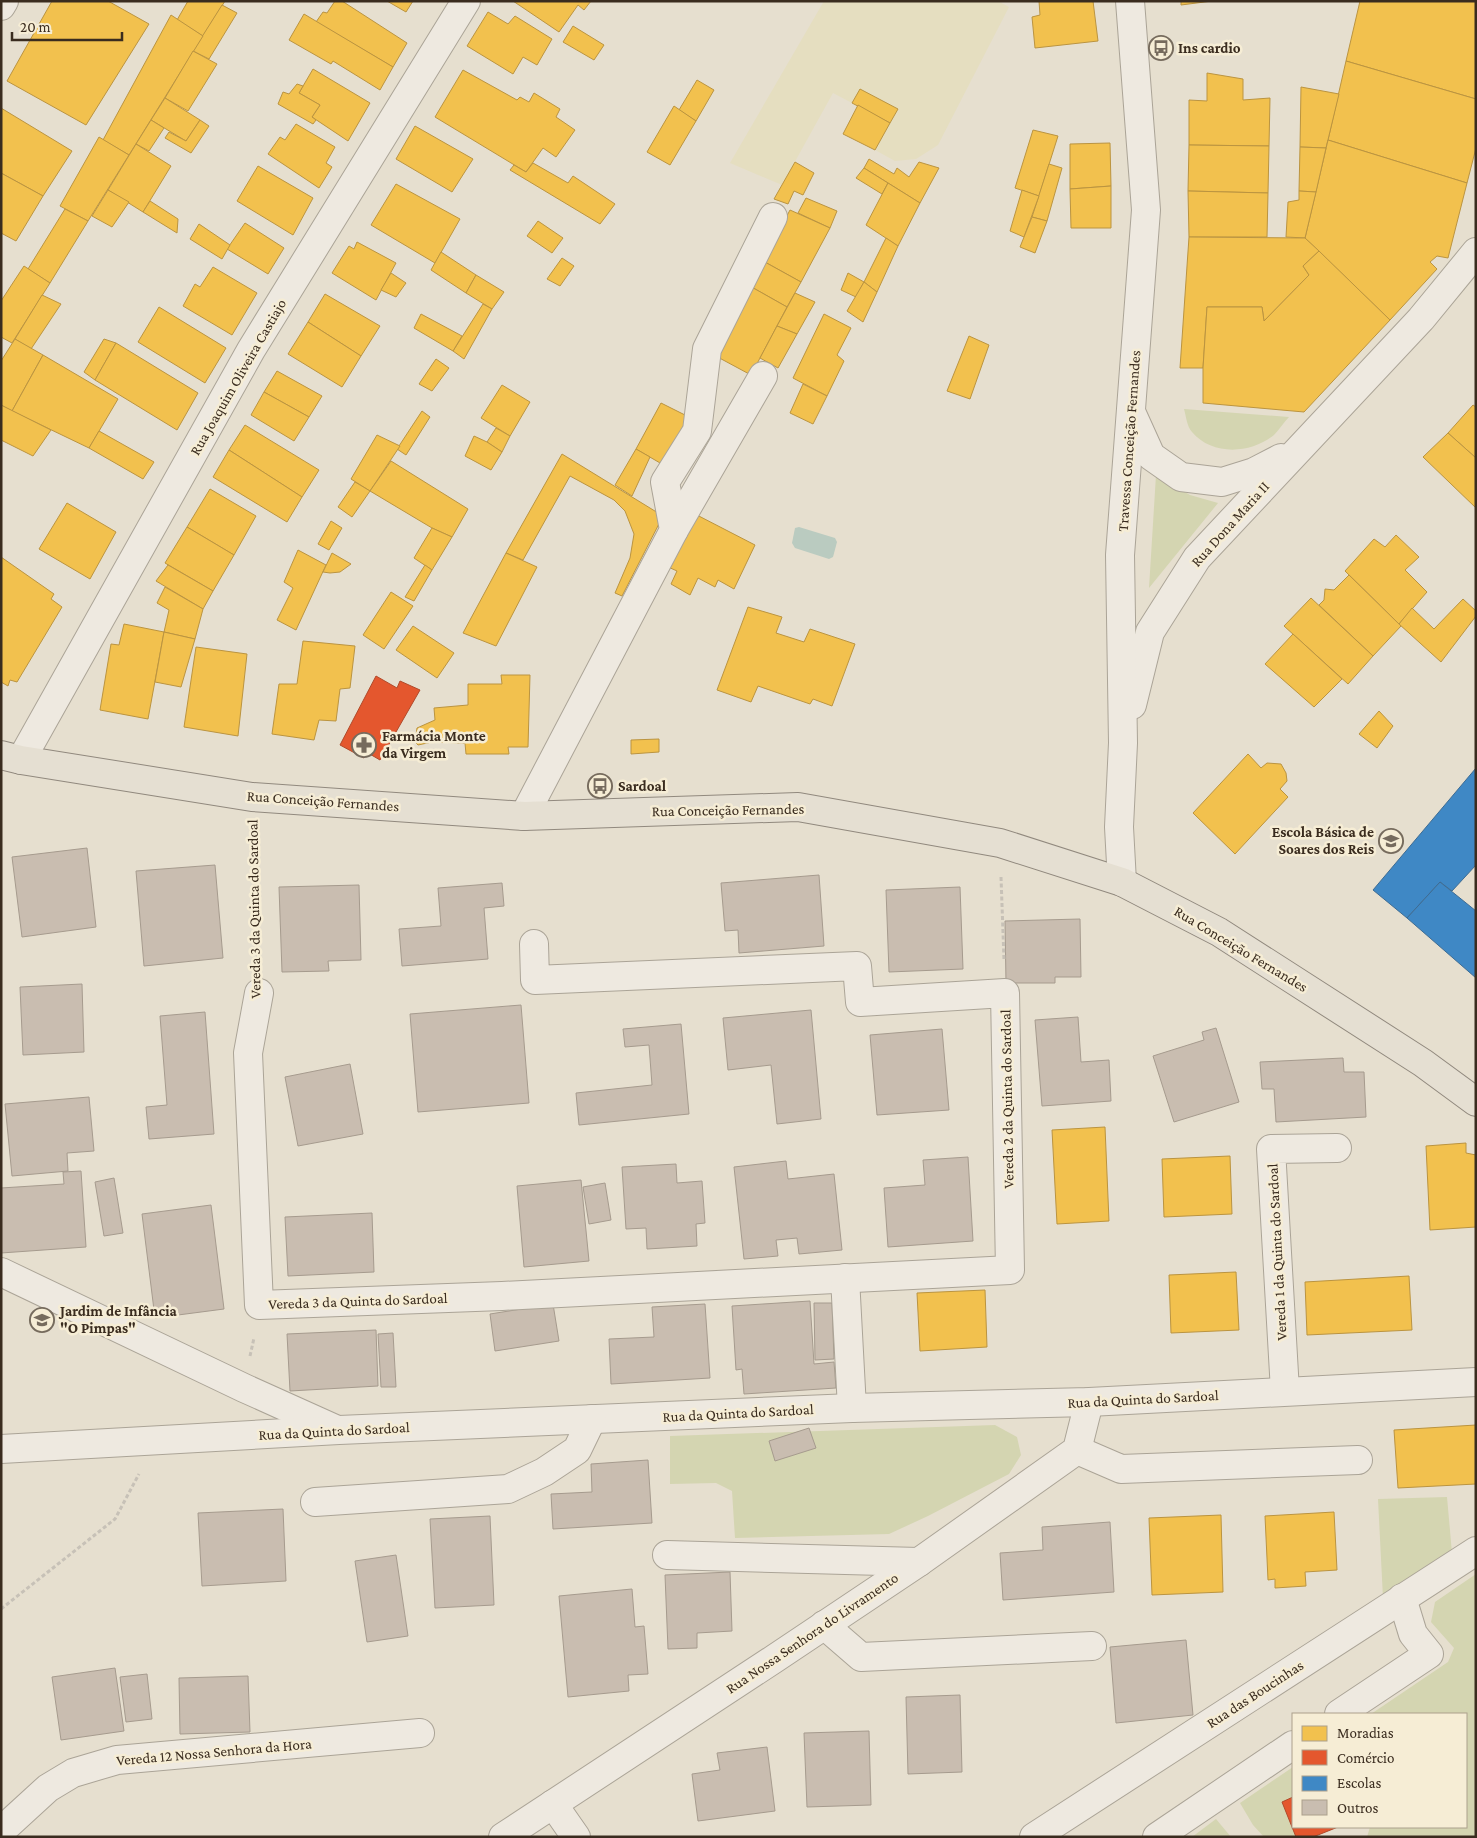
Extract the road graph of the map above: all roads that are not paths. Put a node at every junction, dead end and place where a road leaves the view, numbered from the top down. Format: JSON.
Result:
{"nodes":[{"id":1,"x":4,"y":1,"type":"edge"},
{"id":2,"x":466,"y":1,"type":"edge"},
{"id":3,"x":1130,"y":1,"type":"edge"},
{"id":4,"x":1,"y":6,"type":"edge"},
{"id":5,"x":773,"y":216,"type":"dead end"},
{"id":6,"x":1476,"y":252,"type":"edge"},
{"id":7,"x":764,"y":376,"type":"dead end"},
{"id":8,"x":1131,"y":411,"type":"junction"},
{"id":9,"x":1296,"y":450,"type":"junction"},
{"id":10,"x":674,"y":530,"type":"junction"},
{"id":11,"x":1123,"y":743,"type":"junction"},
{"id":12,"x":11,"y":758,"type":"edge"},
{"id":13,"x":524,"y":816,"type":"junction"},
{"id":14,"x":1122,"y":882,"type":"junction"},
{"id":15,"x":534,"y":944,"type":"dead end"},
{"id":16,"x":259,"y":993,"type":"road end"},
{"id":17,"x":1476,"y":1102,"type":"edge"},
{"id":18,"x":1337,"y":1148,"type":"dead end"},
{"id":19,"x":1,"y":1272,"type":"edge"},
{"id":20,"x":845,"y":1278,"type":"junction"},
{"id":21,"x":1476,"y":1382,"type":"edge"},
{"id":22,"x":1285,"y":1391,"type":"junction"},
{"id":23,"x":1090,"y":1402,"type":"junction"},
{"id":24,"x":852,"y":1408,"type":"junction"},
{"id":25,"x":592,"y":1419,"type":"junction"},
{"id":26,"x":339,"y":1430,"type":"junction"},
{"id":27,"x":1,"y":1449,"type":"edge"},
{"id":28,"x":1077,"y":1450,"type":"junction"},
{"id":29,"x":1358,"y":1460,"type":"dead end"},
{"id":30,"x":316,"y":1502,"type":"dead end"},
{"id":31,"x":1476,"y":1551,"type":"edge"},
{"id":32,"x":667,"y":1555,"type":"dead end"},
{"id":33,"x":918,"y":1562,"type":"junction"},
{"id":34,"x":1402,"y":1598,"type":"junction"},
{"id":35,"x":824,"y":1625,"type":"junction"},
{"id":36,"x":1092,"y":1646,"type":"dead end"},
{"id":37,"x":1340,"y":1713,"type":"edge"},
{"id":38,"x":420,"y":1733,"type":"dead end"},
{"id":39,"x":1292,"y":1746,"type":"edge"},
{"id":40,"x":553,"y":1804,"type":"junction"},
{"id":41,"x":1,"y":1831,"type":"edge"},
{"id":42,"x":503,"y":1837,"type":"edge"},
{"id":43,"x":576,"y":1837,"type":"edge"},
{"id":44,"x":1034,"y":1837,"type":"edge"},
{"id":45,"x":1157,"y":1837,"type":"edge"}],
"edges":[{"from":1,"to":4,"type":"street"},
{"from":2,"to":12,"type":"street","name":"Rua Joaquim Oliveira Castiajo"},
{"from":3,"to":8,"type":"street","name":"Travessa Conceição Fernandes"},
{"from":5,"to":10,"type":"street"},
{"from":6,"to":9,"type":"street","name":"Rua Dona Maria II"},
{"from":7,"to":10,"type":"street"},
{"from":8,"to":9,"type":"street","name":"Rua Dona Maria II"},
{"from":8,"to":11,"type":"street","name":"Travessa Conceição Fernandes"},
{"from":9,"to":11,"type":"street","name":"Rua Dona Maria II"},
{"from":10,"to":13,"type":"street"},
{"from":11,"to":14,"type":"street","name":"Travessa Conceição Fernandes"},
{"from":12,"to":13,"type":"main road","name":"Rua Conceição Fernandes"},
{"from":13,"to":14,"type":"main road","name":"Rua Conceição Fernandes"},
{"from":14,"to":17,"type":"main road","name":"Rua Conceição Fernandes"},
{"from":15,"to":20,"type":"street","name":"Vereda 2 da Quinta do Sardoal"},
{"from":16,"to":20,"type":"street","name":"Vereda 3 da Quinta do Sardoal"},
{"from":18,"to":22,"type":"street","name":"Vereda 1 da Quinta do Sardoal"},
{"from":19,"to":26,"type":"street"},
{"from":20,"to":24,"type":"street"},
{"from":21,"to":22,"type":"street","name":"Rua da Quinta do Sardoal"},
{"from":22,"to":23,"type":"street","name":"Rua da Quinta do Sardoal"},
{"from":23,"to":24,"type":"street","name":"Rua da Quinta do Sardoal"},
{"from":23,"to":28,"type":"street"},
{"from":24,"to":25,"type":"street","name":"Rua da Quinta do Sardoal"},
{"from":25,"to":26,"type":"street","name":"Rua da Quinta do Sardoal"},
{"from":25,"to":30,"type":"street"},
{"from":26,"to":27,"type":"street","name":"Rua da Quinta do Sardoal"},
{"from":28,"to":29,"type":"street"},
{"from":28,"to":33,"type":"street","name":"Rua Nossa Senhora do Livramento"},
{"from":31,"to":34,"type":"street","name":"Rua das Boucinhas"},
{"from":32,"to":33,"type":"street"},
{"from":33,"to":35,"type":"street","name":"Rua Nossa Senhora do Livramento"},
{"from":34,"to":37,"type":"street"},
{"from":34,"to":44,"type":"street","name":"Rua das Boucinhas"},
{"from":35,"to":36,"type":"street"},
{"from":35,"to":40,"type":"street","name":"Rua Nossa Senhora do Livramento"},
{"from":38,"to":41,"type":"street","name":"Vereda 12 Nossa Senhora da Hora"},
{"from":39,"to":45,"type":"street"},
{"from":40,"to":42,"type":"street","name":"Rua Nossa Senhora do Livramento"},
{"from":40,"to":43,"type":"street"}]}
